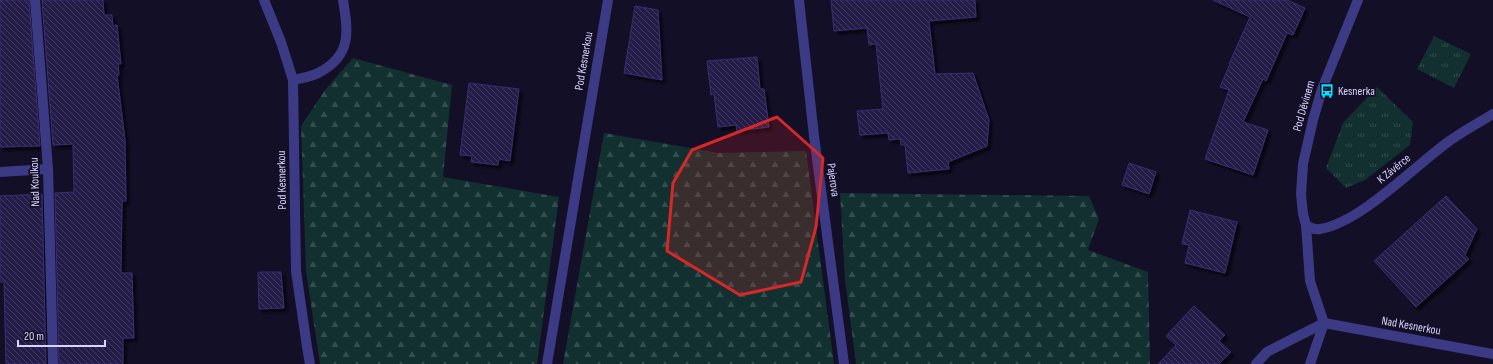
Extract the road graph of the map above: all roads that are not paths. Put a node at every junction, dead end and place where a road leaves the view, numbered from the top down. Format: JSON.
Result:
{"nodes":[{"id":1,"x":35,"y":0,"type":"edge"},
{"id":2,"x":264,"y":0,"type":"edge"},
{"id":3,"x":343,"y":0,"type":"edge"},
{"id":4,"x":608,"y":0,"type":"edge"},
{"id":5,"x":799,"y":0,"type":"edge"},
{"id":6,"x":1358,"y":0,"type":"edge"},
{"id":7,"x":293,"y":80,"type":"junction"},
{"id":8,"x":1493,"y":114,"type":"edge"},
{"id":9,"x":48,"y":169,"type":"junction"},
{"id":10,"x":0,"y":172,"type":"edge"},
{"id":11,"x":1306,"y":225,"type":"junction"},
{"id":12,"x":1324,"y":323,"type":"junction"},
{"id":13,"x":1493,"y":354,"type":"edge"},
{"id":14,"x":53,"y":364,"type":"edge"},
{"id":15,"x":310,"y":364,"type":"edge"},
{"id":16,"x":547,"y":364,"type":"edge"},
{"id":17,"x":844,"y":364,"type":"edge"},
{"id":18,"x":1256,"y":364,"type":"edge"},
{"id":19,"x":1310,"y":364,"type":"edge"}],
"edges":[{"from":1,"to":9,"type":"street","name":"Nad Koulkou"},
{"from":2,"to":7,"type":"street","name":"Pod Kesnerkou"},
{"from":3,"to":7,"type":"street"},
{"from":4,"to":16,"type":"street","name":"Pod Kesnerkou"},
{"from":5,"to":17,"type":"street","name":"Pajerova"},
{"from":6,"to":11,"type":"street","name":"Pod Děvínem"},
{"from":7,"to":15,"type":"street","name":"Pod Kesnerkou"},
{"from":8,"to":11,"type":"street","name":"K Závěrce"},
{"from":9,"to":10,"type":"street"},
{"from":9,"to":14,"type":"street","name":"Nad Koulkou"},
{"from":11,"to":12,"type":"street","name":"Pod Děvínem"},
{"from":12,"to":13,"type":"street","name":"Nad Kesnerkou"},
{"from":12,"to":18,"type":"street"},
{"from":12,"to":19,"type":"street"}]}
